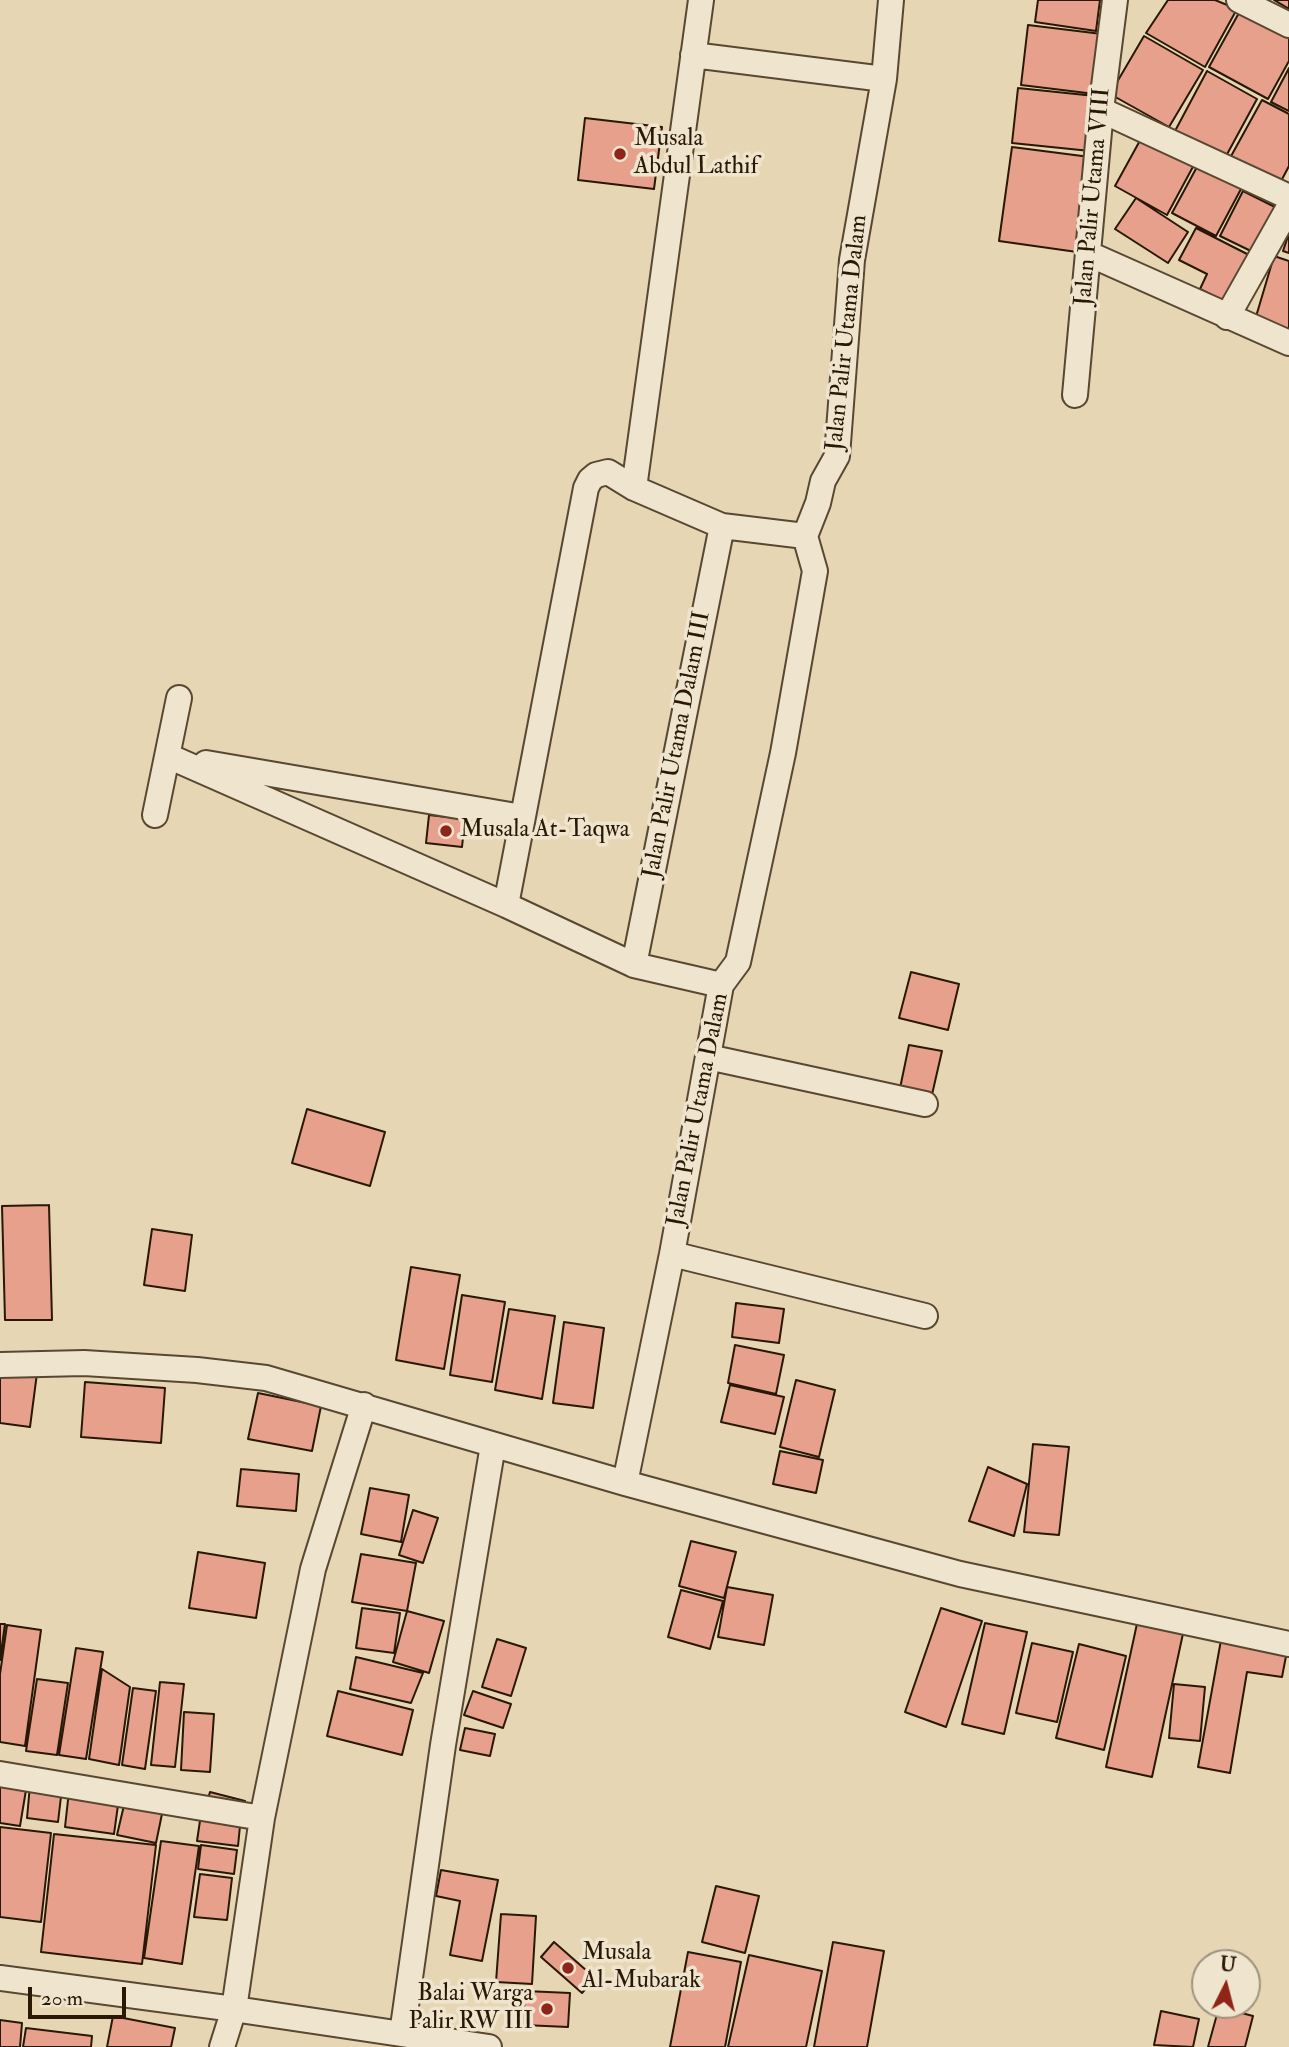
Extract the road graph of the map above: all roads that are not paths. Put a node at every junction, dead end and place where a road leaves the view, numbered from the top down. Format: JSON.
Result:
{"nodes":[{"id":1,"x":701,"y":0,"type":"edge"},
{"id":2,"x":891,"y":0,"type":"edge"},
{"id":3,"x":1115,"y":0,"type":"edge"},
{"id":4,"x":1239,"y":0,"type":"edge"},
{"id":5,"x":1289,"y":25,"type":"edge"},
{"id":6,"x":693,"y":55,"type":"junction"},
{"id":7,"x":884,"y":79,"type":"junction"},
{"id":8,"x":1101,"y":110,"type":"junction"},
{"id":9,"x":1289,"y":197,"type":"edge"},
{"id":10,"x":1289,"y":207,"type":"edge"},
{"id":11,"x":1089,"y":254,"type":"junction"},
{"id":12,"x":1227,"y":317,"type":"junction"},
{"id":13,"x":1289,"y":343,"type":"edge"},
{"id":14,"x":1076,"y":395,"type":"dead end"},
{"id":15,"x":634,"y":488,"type":"junction"},
{"id":16,"x":722,"y":526,"type":"junction"},
{"id":17,"x":805,"y":536,"type":"junction"},
{"id":18,"x":179,"y":698,"type":"dead end"},
{"id":19,"x":168,"y":756,"type":"junction"},
{"id":20,"x":155,"y":815,"type":"dead end"},
{"id":21,"x":522,"y":817,"type":"junction"},
{"id":22,"x":506,"y":905,"type":"junction"},
{"id":23,"x":634,"y":965,"type":"junction"},
{"id":24,"x":721,"y":985,"type":"junction"},
{"id":25,"x":708,"y":1057,"type":"junction"},
{"id":26,"x":925,"y":1104,"type":"dead end"},
{"id":27,"x":671,"y":1254,"type":"junction"},
{"id":28,"x":925,"y":1316,"type":"dead end"},
{"id":29,"x":0,"y":1365,"type":"edge"},
{"id":30,"x":364,"y":1405,"type":"junction"},
{"id":31,"x":493,"y":1445,"type":"junction"},
{"id":32,"x":625,"y":1483,"type":"junction"},
{"id":33,"x":1289,"y":1643,"type":"edge"},
{"id":34,"x":0,"y":1773,"type":"edge"},
{"id":35,"x":262,"y":1818,"type":"junction"},
{"id":36,"x":0,"y":1978,"type":"edge"},
{"id":37,"x":234,"y":2009,"type":"junction"},
{"id":38,"x":402,"y":2034,"type":"junction"},
{"id":39,"x":222,"y":2047,"type":"edge"},
{"id":40,"x":489,"y":2047,"type":"edge"}],
"edges":[{"from":1,"to":6,"type":"street"},
{"from":2,"to":7,"type":"street","name":"Jalan Palir Utama Dalam"},
{"from":3,"to":8,"type":"street","name":"Jalan Palir Utama VIII"},
{"from":4,"to":5,"type":"street"},
{"from":6,"to":7,"type":"street"},
{"from":6,"to":15,"type":"street"},
{"from":7,"to":17,"type":"street","name":"Jalan Palir Utama Dalam"},
{"from":8,"to":9,"type":"street"},
{"from":8,"to":11,"type":"street","name":"Jalan Palir Utama VIII"},
{"from":10,"to":12,"type":"street"},
{"from":11,"to":12,"type":"street"},
{"from":11,"to":14,"type":"street","name":"Jalan Palir Utama VIII"},
{"from":12,"to":13,"type":"street"},
{"from":15,"to":16,"type":"street"},
{"from":15,"to":21,"type":"street"},
{"from":16,"to":17,"type":"street"},
{"from":16,"to":23,"type":"street","name":"Jalan Palir Utama Dalam III"},
{"from":17,"to":24,"type":"street","name":"Jalan Palir Utama Dalam"},
{"from":18,"to":19,"type":"street"},
{"from":19,"to":20,"type":"street"},
{"from":19,"to":21,"type":"street"},
{"from":19,"to":22,"type":"street"},
{"from":21,"to":22,"type":"street"},
{"from":22,"to":23,"type":"street"},
{"from":23,"to":24,"type":"street"},
{"from":24,"to":25,"type":"street","name":"Jalan Palir Utama Dalam"},
{"from":25,"to":26,"type":"street"},
{"from":25,"to":27,"type":"street","name":"Jalan Palir Utama Dalam"},
{"from":27,"to":28,"type":"street"},
{"from":27,"to":32,"type":"street","name":"Jalan Palir Utama Dalam"},
{"from":29,"to":30,"type":"street"},
{"from":30,"to":31,"type":"street"},
{"from":30,"to":35,"type":"street"},
{"from":31,"to":32,"type":"street"},
{"from":31,"to":38,"type":"street"},
{"from":32,"to":33,"type":"street"},
{"from":34,"to":35,"type":"street"},
{"from":35,"to":37,"type":"street"},
{"from":36,"to":37,"type":"street"},
{"from":37,"to":38,"type":"street"},
{"from":37,"to":39,"type":"street"},
{"from":38,"to":40,"type":"street"}]}
